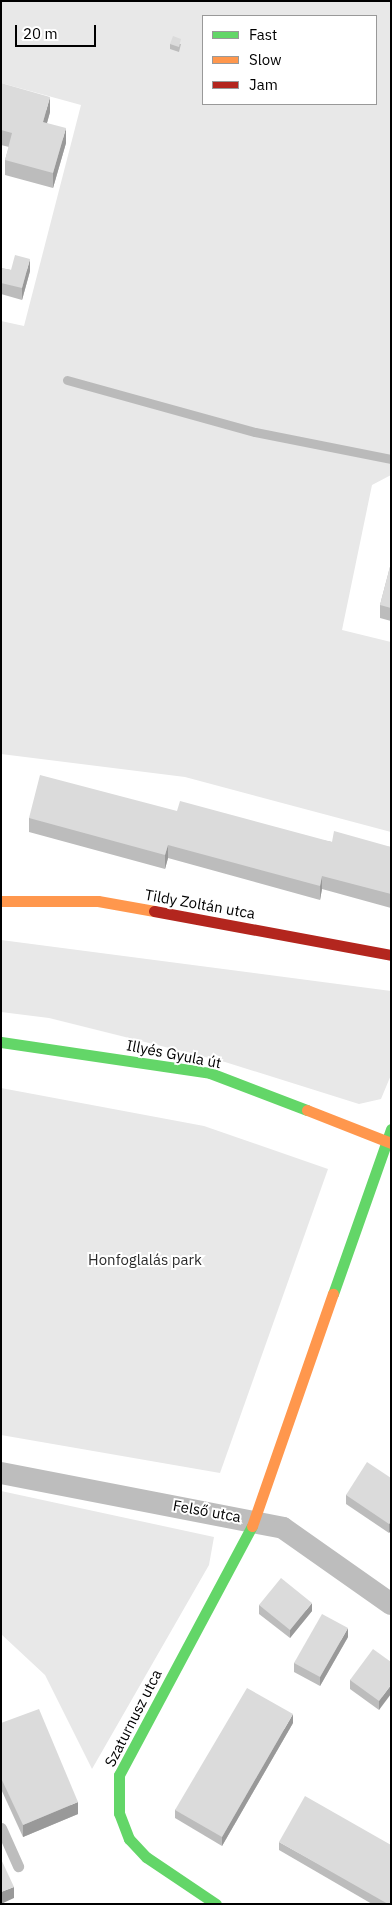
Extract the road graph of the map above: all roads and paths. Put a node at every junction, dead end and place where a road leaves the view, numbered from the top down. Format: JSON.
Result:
{"nodes":[{"id":1,"x":1,"y":900,"type":"edge"},
{"id":2,"x":391,"y":956,"type":"edge"},
{"id":3,"x":1,"y":1042,"type":"edge"},
{"id":4,"x":391,"y":1129,"type":"edge"},
{"id":5,"x":389,"y":1142,"type":"edge"},
{"id":6,"x":1,"y":1473,"type":"edge"},
{"id":7,"x":255,"y":1520,"type":"junction"},
{"id":8,"x":391,"y":1604,"type":"edge"},
{"id":9,"x":1,"y":1828,"type":"edge"},
{"id":10,"x":18,"y":1866,"type":"dead end"},
{"id":11,"x":216,"y":1904,"type":"edge"}],
"edges":[{"from":1,"to":2,"type":"street","name":"Tildy Zoltán utca"},
{"from":3,"to":5,"type":"street","name":"Illyés Gyula út"},
{"from":4,"to":5,"type":"street"},
{"from":5,"to":7,"type":"street","name":"Szaturnusz utca"},
{"from":6,"to":7,"type":"street","name":"Felső utca"},
{"from":7,"to":8,"type":"street","name":"Felső utca"},
{"from":7,"to":11,"type":"street","name":"Szaturnusz utca"},
{"from":9,"to":10,"type":"lane"}]}
